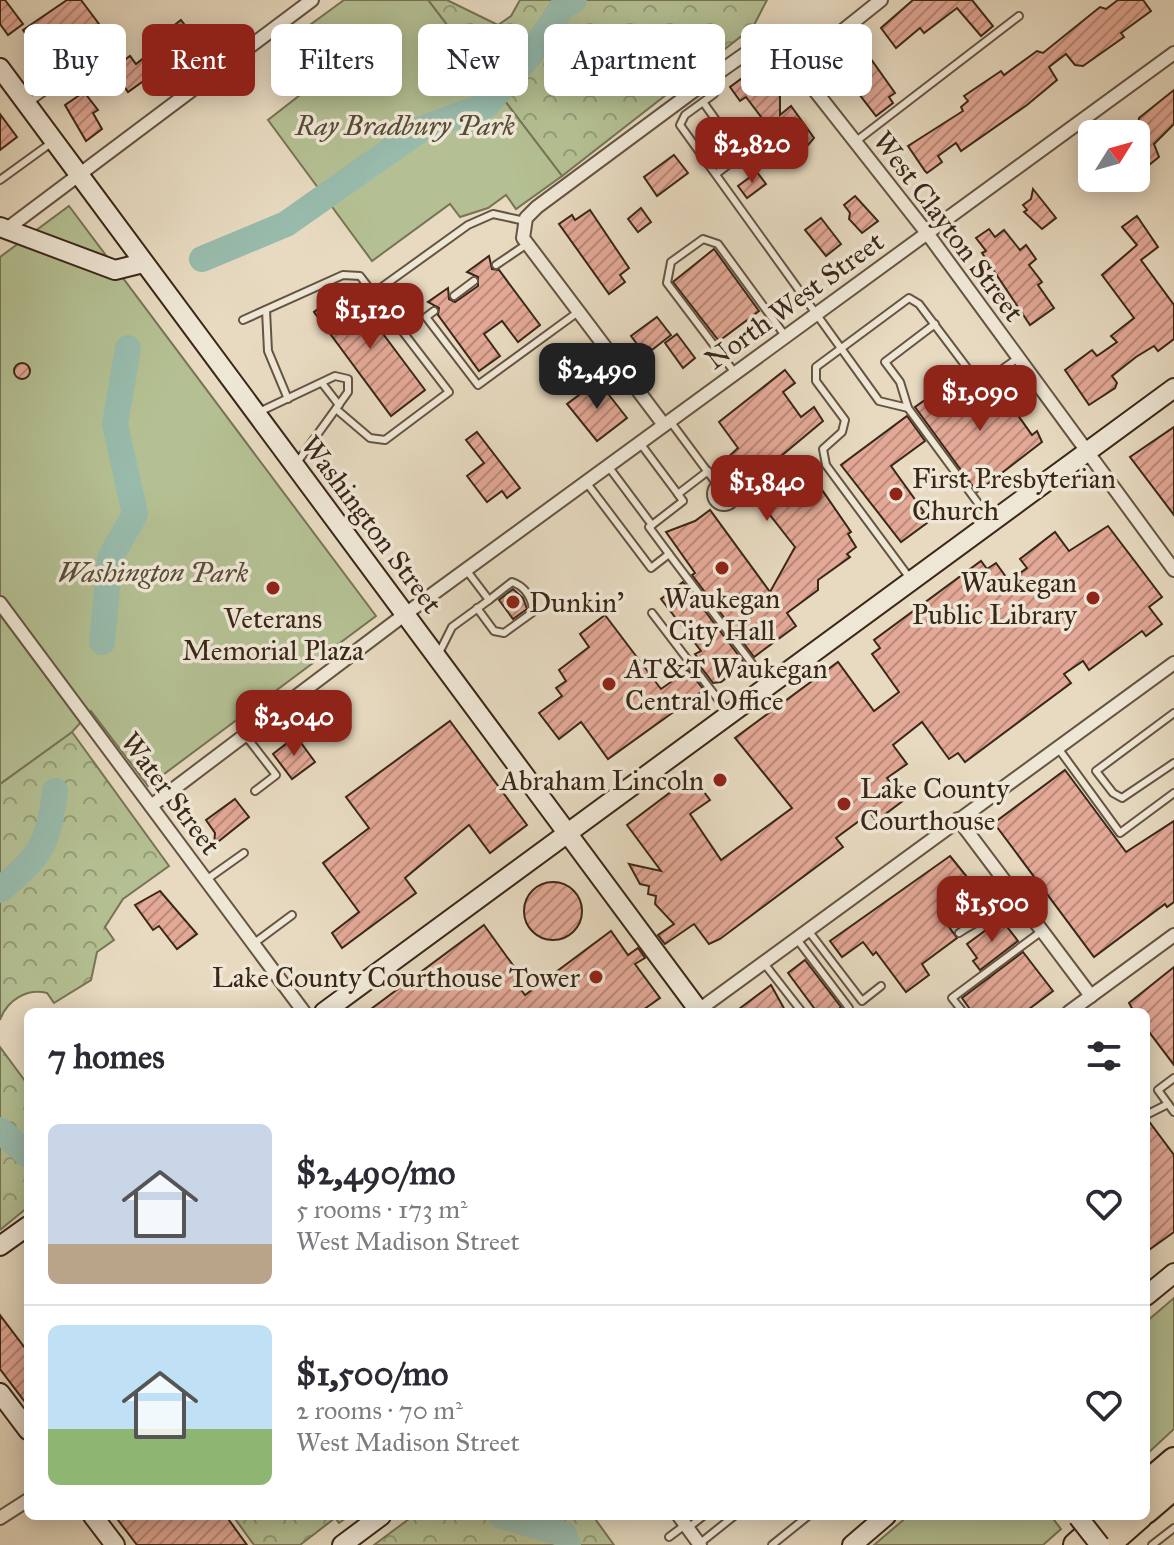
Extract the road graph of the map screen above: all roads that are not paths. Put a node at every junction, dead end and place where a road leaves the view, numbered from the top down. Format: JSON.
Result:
{"nodes":[{"id":1,"x":312,"y":0,"type":"edge"},
{"id":2,"x":881,"y":0,"type":"edge"},
{"id":3,"x":1019,"y":16,"type":"dead end"},
{"id":4,"x":851,"y":24,"type":"edge"},
{"id":5,"x":1174,"y":53,"type":"edge"},
{"id":6,"x":0,"y":68,"type":"edge"},
{"id":7,"x":38,"y":96,"type":"edge"},
{"id":8,"x":686,"y":96,"type":"edge"},
{"id":9,"x":711,"y":96,"type":"edge"},
{"id":10,"x":818,"y":96,"type":"edge"},
{"id":11,"x":703,"y":102,"type":"junction"},
{"id":12,"x":676,"y":103,"type":"junction"},
{"id":13,"x":27,"y":104,"type":"junction"},
{"id":14,"x":685,"y":115,"type":"junction"},
{"id":15,"x":54,"y":141,"type":"junction"},
{"id":16,"x":855,"y":142,"type":"junction"},
{"id":17,"x":716,"y":174,"type":"junction"},
{"id":18,"x":79,"y":175,"type":"junction"},
{"id":19,"x":0,"y":180,"type":"edge"},
{"id":20,"x":525,"y":221,"type":"junction"},
{"id":21,"x":2,"y":230,"type":"edge"},
{"id":22,"x":927,"y":233,"type":"junction"},
{"id":23,"x":527,"y":244,"type":"junction"},
{"id":24,"x":143,"y":263,"type":"junction"},
{"id":25,"x":496,"y":265,"type":"dead end"},
{"id":26,"x":474,"y":281,"type":"dead end"},
{"id":27,"x":375,"y":292,"type":"junction"},
{"id":28,"x":454,"y":296,"type":"dead end"},
{"id":29,"x":266,"y":310,"type":"junction"},
{"id":30,"x":434,"y":311,"type":"dead end"},
{"id":31,"x":578,"y":312,"type":"junction"},
{"id":32,"x":815,"y":315,"type":"junction"},
{"id":33,"x":243,"y":320,"type":"dead end"},
{"id":34,"x":935,"y":324,"type":"junction"},
{"id":35,"x":786,"y":337,"type":"junction"},
{"id":36,"x":840,"y":349,"type":"junction"},
{"id":37,"x":1018,"y":358,"type":"junction"},
{"id":38,"x":735,"y":373,"type":"junction"},
{"id":39,"x":322,"y":383,"type":"junction"},
{"id":40,"x":1174,"y":388,"type":"edge"},
{"id":41,"x":288,"y":399,"type":"junction"},
{"id":42,"x":337,"y":407,"type":"junction"},
{"id":43,"x":908,"y":408,"type":"junction"},
{"id":44,"x":256,"y":414,"type":"junction"},
{"id":45,"x":667,"y":423,"type":"junction"},
{"id":46,"x":640,"y":443,"type":"junction"},
{"id":47,"x":1087,"y":452,"type":"junction"},
{"id":48,"x":294,"y":466,"type":"junction"},
{"id":49,"x":608,"y":466,"type":"junction"},
{"id":50,"x":708,"y":471,"type":"junction"},
{"id":51,"x":586,"y":482,"type":"junction"},
{"id":52,"x":716,"y":483,"type":"junction"},
{"id":53,"x":678,"y":494,"type":"junction"},
{"id":54,"x":991,"y":522,"type":"junction"},
{"id":55,"x":652,"y":525,"type":"junction"},
{"id":56,"x":669,"y":554,"type":"junction"},
{"id":57,"x":466,"y":570,"type":"junction"},
{"id":58,"x":1174,"y":570,"type":"edge"},
{"id":59,"x":911,"y":580,"type":"junction"},
{"id":60,"x":489,"y":600,"type":"junction"},
{"id":61,"x":0,"y":603,"type":"edge"},
{"id":62,"x":477,"y":608,"type":"junction"},
{"id":63,"x":652,"y":613,"type":"dead end"},
{"id":64,"x":404,"y":615,"type":"junction"},
{"id":65,"x":437,"y":658,"type":"junction"},
{"id":66,"x":1174,"y":663,"type":"edge"},
{"id":67,"x":769,"y":685,"type":"junction"},
{"id":68,"x":292,"y":700,"type":"junction"},
{"id":69,"x":1174,"y":713,"type":"edge"},
{"id":70,"x":729,"y":714,"type":"junction"},
{"id":71,"x":325,"y":730,"type":"dead end"},
{"id":72,"x":245,"y":735,"type":"junction"},
{"id":73,"x":1057,"y":748,"type":"junction"},
{"id":74,"x":1174,"y":763,"type":"edge"},
{"id":75,"x":255,"y":791,"type":"dead end"},
{"id":76,"x":1174,"y":793,"type":"edge"},
{"id":77,"x":151,"y":806,"type":"junction"},
{"id":78,"x":958,"y":819,"type":"junction"},
{"id":79,"x":566,"y":833,"type":"junction"},
{"id":80,"x":244,"y":853,"type":"dead end"},
{"id":81,"x":206,"y":880,"type":"junction"},
{"id":82,"x":1018,"y":899,"type":"junction"},
{"id":83,"x":292,"y":915,"type":"dead end"},
{"id":84,"x":807,"y":929,"type":"junction"},
{"id":85,"x":1042,"y":931,"type":"junction"},
{"id":86,"x":959,"y":933,"type":"dead end"},
{"id":87,"x":1174,"y":935,"type":"edge"},
{"id":88,"x":796,"y":938,"type":"junction"},
{"id":89,"x":253,"y":944,"type":"junction"},
{"id":90,"x":763,"y":962,"type":"junction"},
{"id":91,"x":881,"y":986,"type":"dead end"},
{"id":92,"x":1091,"y":996,"type":"junction"},
{"id":93,"x":301,"y":1008,"type":"edge"},
{"id":94,"x":329,"y":1008,"type":"edge"},
{"id":95,"x":696,"y":1008,"type":"edge"},
{"id":96,"x":702,"y":1008,"type":"edge"},
{"id":97,"x":799,"y":1008,"type":"edge"},
{"id":98,"x":849,"y":1008,"type":"edge"},
{"id":99,"x":960,"y":1008,"type":"edge"},
{"id":100,"x":1074,"y":1008,"type":"edge"},
{"id":101,"x":1174,"y":1078,"type":"edge"},
{"id":102,"x":1168,"y":1104,"type":"junction"},
{"id":103,"x":1174,"y":1112,"type":"edge"},
{"id":104,"x":1150,"y":1113,"type":"edge"},
{"id":105,"x":24,"y":1229,"type":"edge"},
{"id":106,"x":0,"y":1246,"type":"edge"},
{"id":107,"x":1174,"y":1273,"type":"edge"},
{"id":108,"x":1150,"y":1293,"type":"edge"},
{"id":109,"x":0,"y":1393,"type":"edge"},
{"id":110,"x":24,"y":1425,"type":"edge"},
{"id":111,"x":1174,"y":1460,"type":"edge"},
{"id":112,"x":1150,"y":1481,"type":"edge"},
{"id":113,"x":1174,"y":1487,"type":"edge"},
{"id":114,"x":24,"y":1503,"type":"edge"},
{"id":115,"x":1150,"y":1508,"type":"edge"},
{"id":116,"x":0,"y":1518,"type":"edge"},
{"id":117,"x":96,"y":1520,"type":"edge"},
{"id":118,"x":376,"y":1520,"type":"edge"},
{"id":119,"x":729,"y":1520,"type":"edge"},
{"id":120,"x":793,"y":1520,"type":"edge"},
{"id":121,"x":803,"y":1520,"type":"edge"},
{"id":122,"x":881,"y":1520,"type":"edge"},
{"id":123,"x":1080,"y":1520,"type":"edge"},
{"id":124,"x":1104,"y":1520,"type":"edge"},
{"id":125,"x":1135,"y":1520,"type":"edge"},
{"id":126,"x":684,"y":1523,"type":"edge"},
{"id":127,"x":797,"y":1525,"type":"junction"},
{"id":128,"x":1174,"y":1528,"type":"edge"},
{"id":129,"x":669,"y":1537,"type":"dead end"},
{"id":130,"x":700,"y":1544,"type":"edge"},
{"id":131,"x":115,"y":1545,"type":"edge"},
{"id":132,"x":343,"y":1545,"type":"edge"},
{"id":133,"x":772,"y":1545,"type":"edge"},
{"id":134,"x":852,"y":1545,"type":"edge"},
{"id":135,"x":1076,"y":1545,"type":"edge"},
{"id":136,"x":1100,"y":1545,"type":"edge"},
{"id":137,"x":1107,"y":1545,"type":"edge"},
{"id":138,"x":1152,"y":1545,"type":"edge"}],
"edges":[{"from":1,"to":18,"type":"street"},
{"from":2,"to":4,"type":"street"},
{"from":3,"to":16,"type":"lane"},
{"from":5,"to":22,"type":"street","name":"North West Street"},
{"from":6,"to":13,"type":"street","name":"Washington Street"},
{"from":7,"to":13,"type":"lane"},
{"from":8,"to":12,"type":"street","name":"West Clayton Street"},
{"from":9,"to":11,"type":"lane"},
{"from":10,"to":16,"type":"street","name":"West Clayton Street"},
{"from":11,"to":14,"type":"lane"},
{"from":11,"to":17,"type":"lane"},
{"from":12,"to":14,"type":"lane"},
{"from":12,"to":20,"type":"street","name":"West Clayton Street"},
{"from":13,"to":15,"type":"street","name":"Washington Street"},
{"from":14,"to":17,"type":"lane"},
{"from":15,"to":18,"type":"street","name":"Washington Street"},
{"from":15,"to":19,"type":"lane"},
{"from":16,"to":22,"type":"street","name":"West Clayton Street"},
{"from":17,"to":32,"type":"lane"},
{"from":18,"to":21,"type":"street"},
{"from":18,"to":24,"type":"street","name":"Washington Street"},
{"from":20,"to":23,"type":"street"},
{"from":20,"to":27,"type":"lane"},
{"from":21,"to":24,"type":"street"},
{"from":22,"to":32,"type":"street","name":"North West Street"},
{"from":22,"to":37,"type":"street","name":"West Clayton Street"},
{"from":23,"to":25,"type":"lane"},
{"from":23,"to":31,"type":"street"},
{"from":24,"to":44,"type":"street","name":"Washington Street"},
{"from":26,"to":28,"type":"lane"},
{"from":27,"to":29,"type":"lane"},
{"from":27,"to":42,"type":"lane"},
{"from":29,"to":33,"type":"lane"},
{"from":29,"to":41,"type":"lane"},
{"from":30,"to":31,"type":"lane"},
{"from":31,"to":45,"type":"street"},
{"from":32,"to":35,"type":"street","name":"North West Street"},
{"from":32,"to":36,"type":"lane"},
{"from":34,"to":36,"type":"lane"},
{"from":34,"to":37,"type":"lane"},
{"from":34,"to":43,"type":"lane"},
{"from":35,"to":38,"type":"street","name":"North West Street"},
{"from":35,"to":38,"type":"lane"},
{"from":36,"to":43,"type":"lane"},
{"from":36,"to":59,"type":"lane"},
{"from":37,"to":47,"type":"street","name":"West Clayton Street"},
{"from":38,"to":45,"type":"street","name":"North West Street"},
{"from":39,"to":41,"type":"lane"},
{"from":39,"to":42,"type":"lane"},
{"from":39,"to":42,"type":"lane"},
{"from":40,"to":47,"type":"street"},
{"from":41,"to":44,"type":"lane"},
{"from":42,"to":48,"type":"lane"},
{"from":43,"to":54,"type":"lane"},
{"from":44,"to":48,"type":"street","name":"Washington Street"},
{"from":45,"to":46,"type":"street","name":"North West Street"},
{"from":45,"to":50,"type":"lane"},
{"from":46,"to":49,"type":"street","name":"North West Street"},
{"from":46,"to":53,"type":"lane"},
{"from":47,"to":54,"type":"street"},
{"from":47,"to":58,"type":"street","name":"West Clayton Street"},
{"from":48,"to":64,"type":"street","name":"Washington Street"},
{"from":49,"to":51,"type":"street","name":"North West Street"},
{"from":49,"to":55,"type":"lane"},
{"from":50,"to":52,"type":"lane"},
{"from":50,"to":53,"type":"lane"},
{"from":51,"to":56,"type":"lane"},
{"from":51,"to":57,"type":"street","name":"North West Street"},
{"from":52,"to":52,"type":"lane"},
{"from":53,"to":55,"type":"lane"},
{"from":54,"to":59,"type":"street"},
{"from":55,"to":56,"type":"lane"},
{"from":56,"to":67,"type":"lane"},
{"from":57,"to":60,"type":"lane"},
{"from":57,"to":64,"type":"street","name":"North West Street"},
{"from":59,"to":67,"type":"street"},
{"from":60,"to":62,"type":"lane"},
{"from":60,"to":62,"type":"lane"},
{"from":61,"to":77,"type":"street","name":"Water Street"},
{"from":62,"to":65,"type":"lane"},
{"from":63,"to":70,"type":"lane"},
{"from":64,"to":65,"type":"street","name":"Washington Street"},
{"from":64,"to":68,"type":"street","name":"North West Street"},
{"from":65,"to":79,"type":"street","name":"Washington Street"},
{"from":66,"to":73,"type":"street"},
{"from":67,"to":70,"type":"street"},
{"from":68,"to":71,"type":"lane"},
{"from":68,"to":72,"type":"street","name":"North West Street"},
{"from":69,"to":74,"type":"lane"},
{"from":70,"to":79,"type":"street"},
{"from":72,"to":75,"type":"lane"},
{"from":72,"to":77,"type":"street","name":"North West Street"},
{"from":73,"to":76,"type":"lane"},
{"from":73,"to":78,"type":"street"},
{"from":77,"to":81,"type":"street","name":"Water Street"},
{"from":78,"to":82,"type":"street"},
{"from":78,"to":84,"type":"street"},
{"from":79,"to":94,"type":"street"},
{"from":79,"to":95,"type":"street","name":"Washington Street"},
{"from":80,"to":81,"type":"lane"},
{"from":81,"to":89,"type":"street","name":"Water Street"},
{"from":82,"to":85,"type":"street"},
{"from":82,"to":86,"type":"lane"},
{"from":83,"to":89,"type":"lane"},
{"from":84,"to":88,"type":"street"},
{"from":84,"to":91,"type":"lane"},
{"from":85,"to":92,"type":"street"},
{"from":85,"to":99,"type":"lane"},
{"from":87,"to":92,"type":"street"},
{"from":88,"to":90,"type":"street"},
{"from":88,"to":98,"type":"lane"},
{"from":89,"to":93,"type":"street","name":"Water Street"},
{"from":90,"to":96,"type":"street"},
{"from":90,"to":97,"type":"lane"},
{"from":92,"to":100,"type":"street"},
{"from":101,"to":102,"type":"lane"},
{"from":102,"to":103,"type":"lane"},
{"from":102,"to":104,"type":"lane"},
{"from":105,"to":106,"type":"street"},
{"from":107,"to":108,"type":"street"},
{"from":109,"to":110,"type":"street"},
{"from":111,"to":112,"type":"highway"},
{"from":113,"to":115,"type":"highway"},
{"from":114,"to":116,"type":"street"},
{"from":117,"to":131,"type":"street"},
{"from":118,"to":132,"type":"street"},
{"from":119,"to":130,"type":"lane"},
{"from":120,"to":127,"type":"lane"},
{"from":121,"to":127,"type":"lane"},
{"from":122,"to":134,"type":"street"},
{"from":123,"to":136,"type":"street","bridge":true},
{"from":124,"to":135,"type":"highway"},
{"from":125,"to":137,"type":"highway"},
{"from":126,"to":129,"type":"lane"},
{"from":126,"to":130,"type":"street"},
{"from":127,"to":133,"type":"lane"},
{"from":128,"to":138,"type":"lane"}]}
